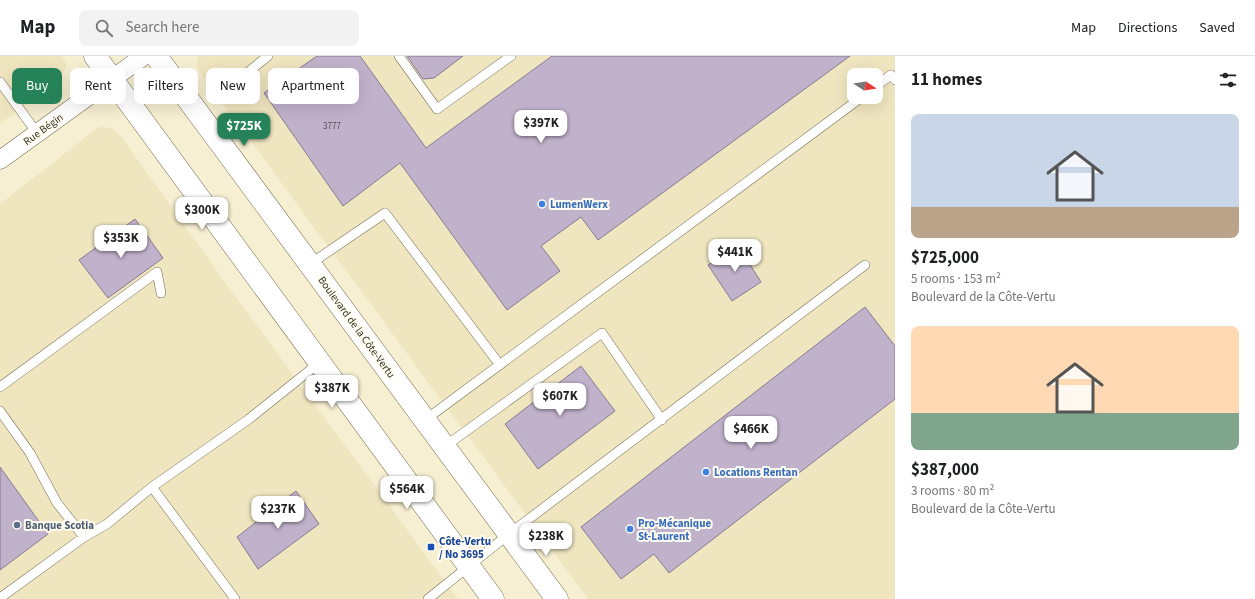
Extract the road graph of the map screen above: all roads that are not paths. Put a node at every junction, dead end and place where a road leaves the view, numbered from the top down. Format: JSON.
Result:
{"nodes":[{"id":1,"x":95,"y":56,"type":"edge"},
{"id":2,"x":144,"y":56,"type":"edge"},
{"id":3,"x":156,"y":56,"type":"edge"},
{"id":4,"x":268,"y":56,"type":"edge"},
{"id":5,"x":399,"y":56,"type":"edge"},
{"id":6,"x":511,"y":56,"type":"edge"},
{"id":7,"x":103,"y":68,"type":"edge"},
{"id":8,"x":253,"y":68,"type":"edge"},
{"id":9,"x":126,"y":69,"type":"edge"},
{"id":10,"x":895,"y":80,"type":"edge"},
{"id":11,"x":883,"y":81,"type":"edge"},
{"id":12,"x":0,"y":82,"type":"edge"},
{"id":13,"x":126,"y":99,"type":"edge"},
{"id":14,"x":77,"y":104,"type":"edge"},
{"id":15,"x":853,"y":104,"type":"edge"},
{"id":16,"x":37,"y":133,"type":"junction"},
{"id":17,"x":0,"y":160,"type":"edge"},
{"id":18,"x":310,"y":264,"type":"junction"},
{"id":19,"x":865,"y":266,"type":"dead end"},
{"id":20,"x":161,"y":293,"type":"dead end"},
{"id":21,"x":319,"y":363,"type":"junction"},
{"id":22,"x":500,"y":365,"type":"junction"},
{"id":23,"x":0,"y":387,"type":"edge"},
{"id":24,"x":0,"y":412,"type":"edge"},
{"id":25,"x":425,"y":420,"type":"junction"},
{"id":26,"x":662,"y":420,"type":"junction"},
{"id":27,"x":444,"y":447,"type":"junction"},
{"id":28,"x":152,"y":487,"type":"junction"},
{"id":29,"x":509,"y":534,"type":"junction"},
{"id":30,"x":84,"y":538,"type":"junction"},
{"id":31,"x":469,"y":566,"type":"junction"},
{"id":32,"x":0,"y":598,"type":"edge"},
{"id":33,"x":235,"y":599,"type":"edge"},
{"id":34,"x":428,"y":599,"type":"edge"},
{"id":35,"x":493,"y":599,"type":"edge"},
{"id":36,"x":557,"y":599,"type":"edge"}],
"edges":[{"from":1,"to":7,"type":"main road"},
{"from":2,"to":9,"type":"street","name":"Rue Bégin"},
{"from":3,"to":18,"type":"main road","name":"Boulevard de la Côte-Vertu"},
{"from":4,"to":8,"type":"lane"},
{"from":5,"to":6,"type":"lane"},
{"from":10,"to":11,"type":"lane"},
{"from":12,"to":16,"type":"lane"},
{"from":13,"to":21,"type":"main road"},
{"from":14,"to":16,"type":"street","name":"Rue Bégin"},
{"from":15,"to":22,"type":"lane"},
{"from":16,"to":17,"type":"street","name":"Rue Bégin"},
{"from":18,"to":22,"type":"lane"},
{"from":18,"to":25,"type":"main road","name":"Boulevard de la Côte-Vertu"},
{"from":19,"to":26,"type":"lane"},
{"from":20,"to":23,"type":"lane"},
{"from":21,"to":28,"type":"lane"},
{"from":21,"to":31,"type":"main road"},
{"from":22,"to":25,"type":"lane"},
{"from":24,"to":30,"type":"lane"},
{"from":25,"to":27,"type":"main road","name":"Boulevard de la Côte-Vertu"},
{"from":26,"to":27,"type":"lane"},
{"from":26,"to":29,"type":"lane"},
{"from":27,"to":29,"type":"main road","name":"Boulevard de la Côte-Vertu"},
{"from":28,"to":30,"type":"lane"},
{"from":28,"to":33,"type":"lane"},
{"from":29,"to":31,"type":"lane"},
{"from":29,"to":36,"type":"main road","name":"Boulevard de la Côte-Vertu"},
{"from":30,"to":32,"type":"lane"},
{"from":31,"to":34,"type":"lane"},
{"from":31,"to":35,"type":"main road"}]}
